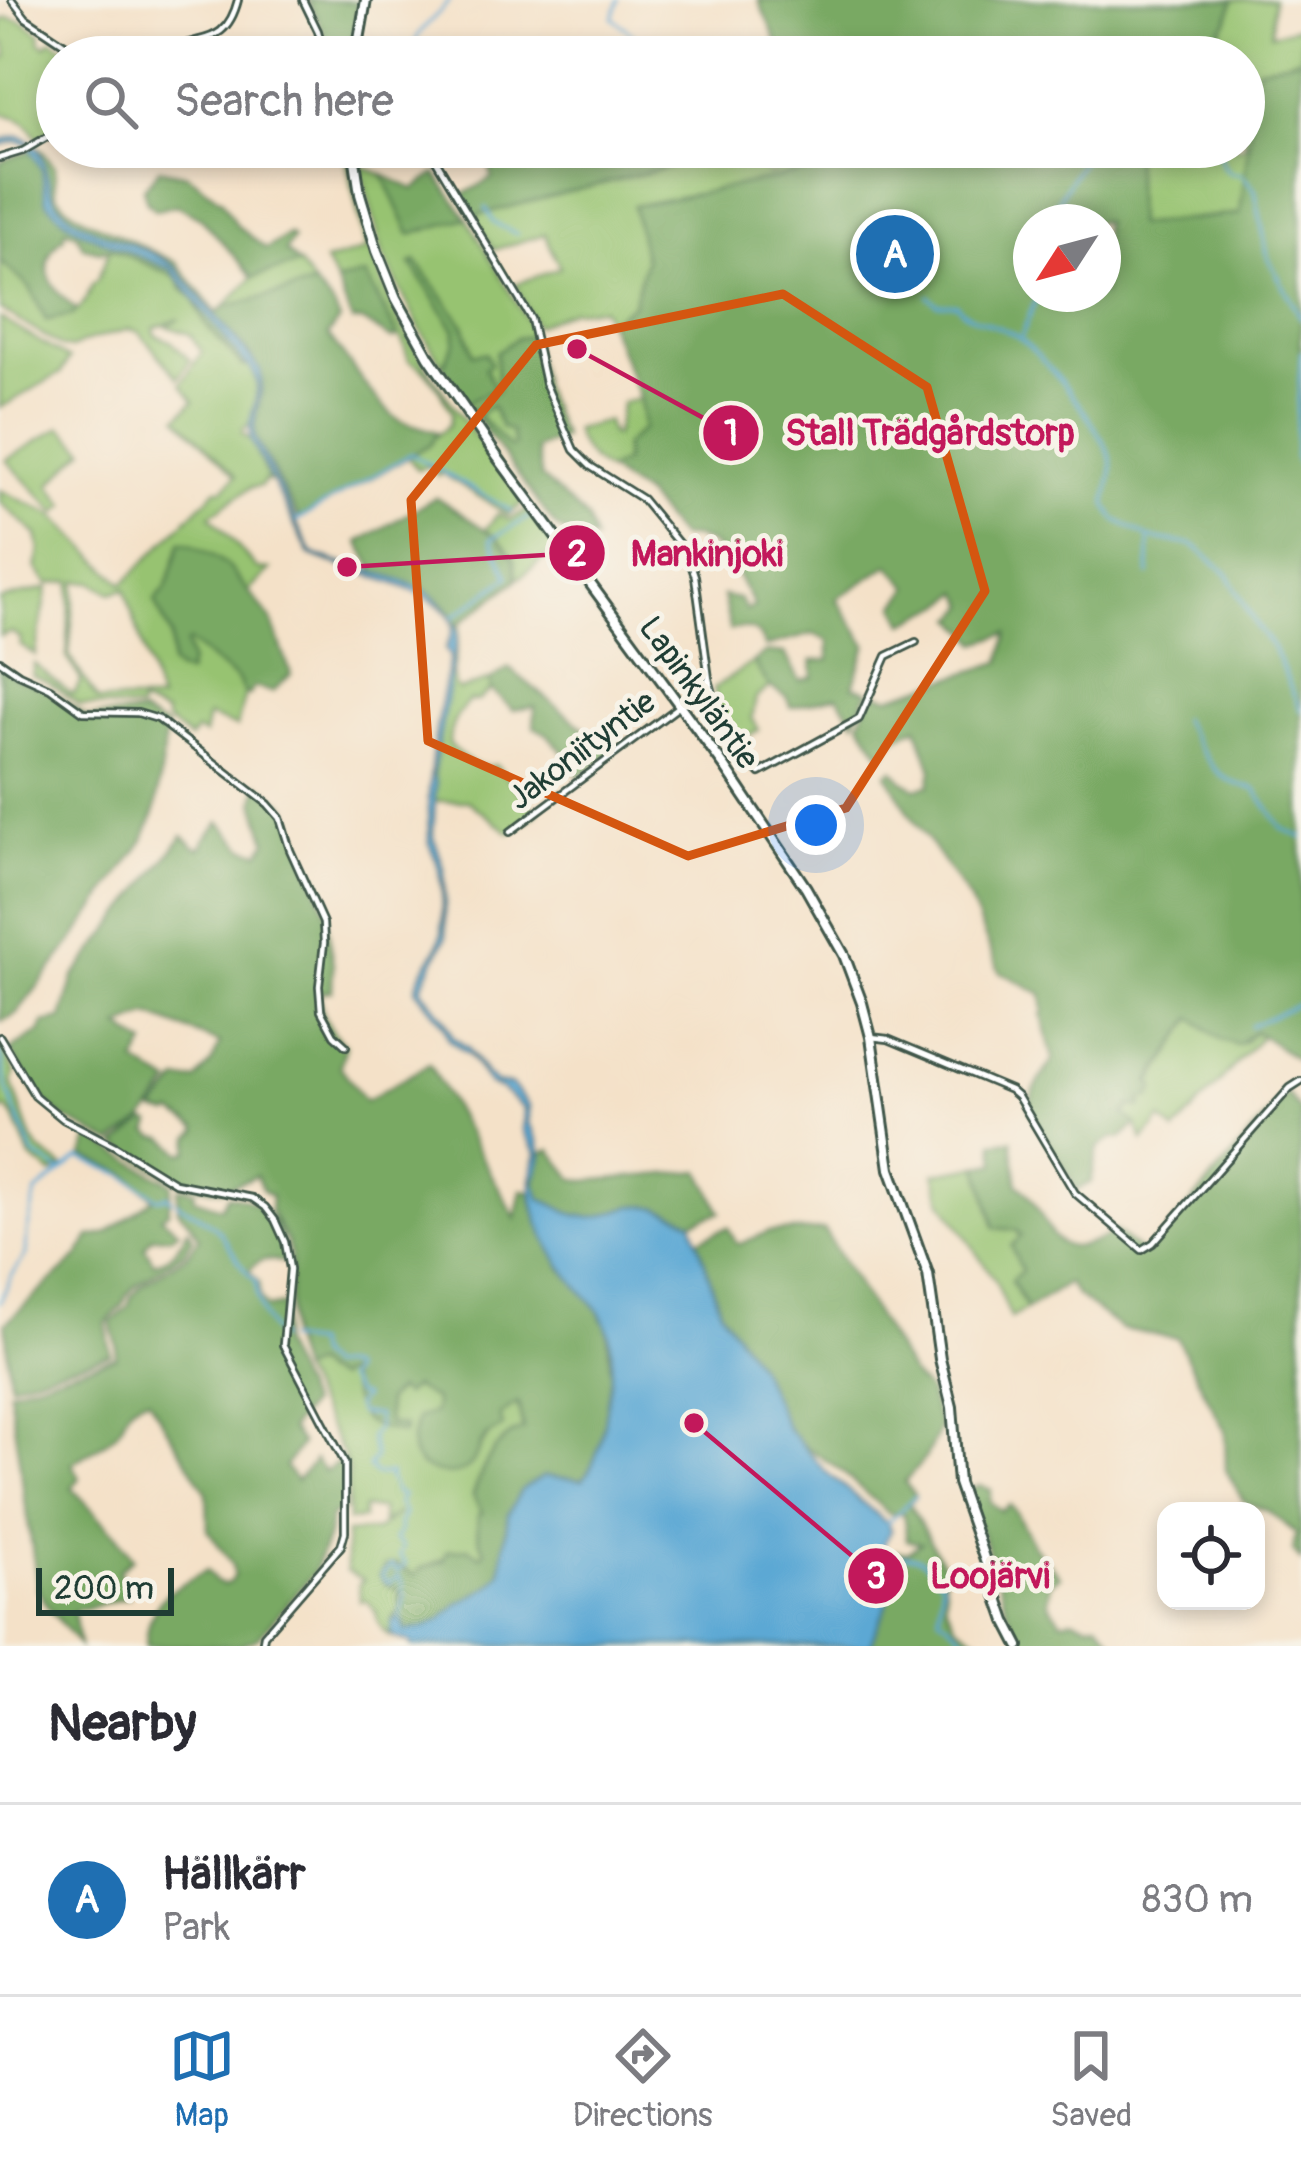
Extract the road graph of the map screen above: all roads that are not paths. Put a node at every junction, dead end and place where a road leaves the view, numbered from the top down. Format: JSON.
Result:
{"nodes":[{"id":1,"x":12,"y":0,"type":"edge"},
{"id":2,"x":238,"y":0,"type":"edge"},
{"id":3,"x":303,"y":0,"type":"edge"},
{"id":4,"x":366,"y":0,"type":"edge"},
{"id":5,"x":52,"y":36,"type":"edge"},
{"id":6,"x":213,"y":36,"type":"edge"},
{"id":7,"x":319,"y":36,"type":"edge"},
{"id":8,"x":360,"y":36,"type":"edge"},
{"id":9,"x":36,"y":144,"type":"edge"},
{"id":10,"x":0,"y":158,"type":"edge"},
{"id":11,"x":356,"y":168,"type":"edge"},
{"id":12,"x":441,"y":168,"type":"edge"},
{"id":13,"x":916,"y":641,"type":"dead end"},
{"id":14,"x":0,"y":661,"type":"edge"},
{"id":15,"x":709,"y":679,"type":"junction"},
{"id":16,"x":680,"y":705,"type":"junction"},
{"id":17,"x":510,"y":832,"type":"dead end"},
{"id":18,"x":0,"y":1037,"type":"edge"},
{"id":19,"x":872,"y":1037,"type":"junction"},
{"id":20,"x":346,"y":1046,"type":"dead end"},
{"id":21,"x":1301,"y":1082,"type":"edge"},
{"id":22,"x":262,"y":1646,"type":"edge"},
{"id":23,"x":1019,"y":1646,"type":"edge"}],
"edges":[{"from":1,"to":5,"type":"street"},
{"from":2,"to":6,"type":"street"},
{"from":3,"to":7,"type":"street"},
{"from":4,"to":8,"type":"main road"},
{"from":9,"to":10,"type":"street"},
{"from":11,"to":16,"type":"main road","name":"Lapinkyläntie"},
{"from":12,"to":15,"type":"street"},
{"from":13,"to":15,"type":"street"},
{"from":14,"to":20,"type":"street"},
{"from":15,"to":16,"type":"street","name":"Jakoniityntie"},
{"from":16,"to":17,"type":"street","name":"Jakoniityntie"},
{"from":16,"to":19,"type":"main road","name":"Lapinkyläntie"},
{"from":18,"to":22,"type":"street"},
{"from":19,"to":21,"type":"street"},
{"from":19,"to":23,"type":"main road","name":"Lapinkyläntie"}]}
